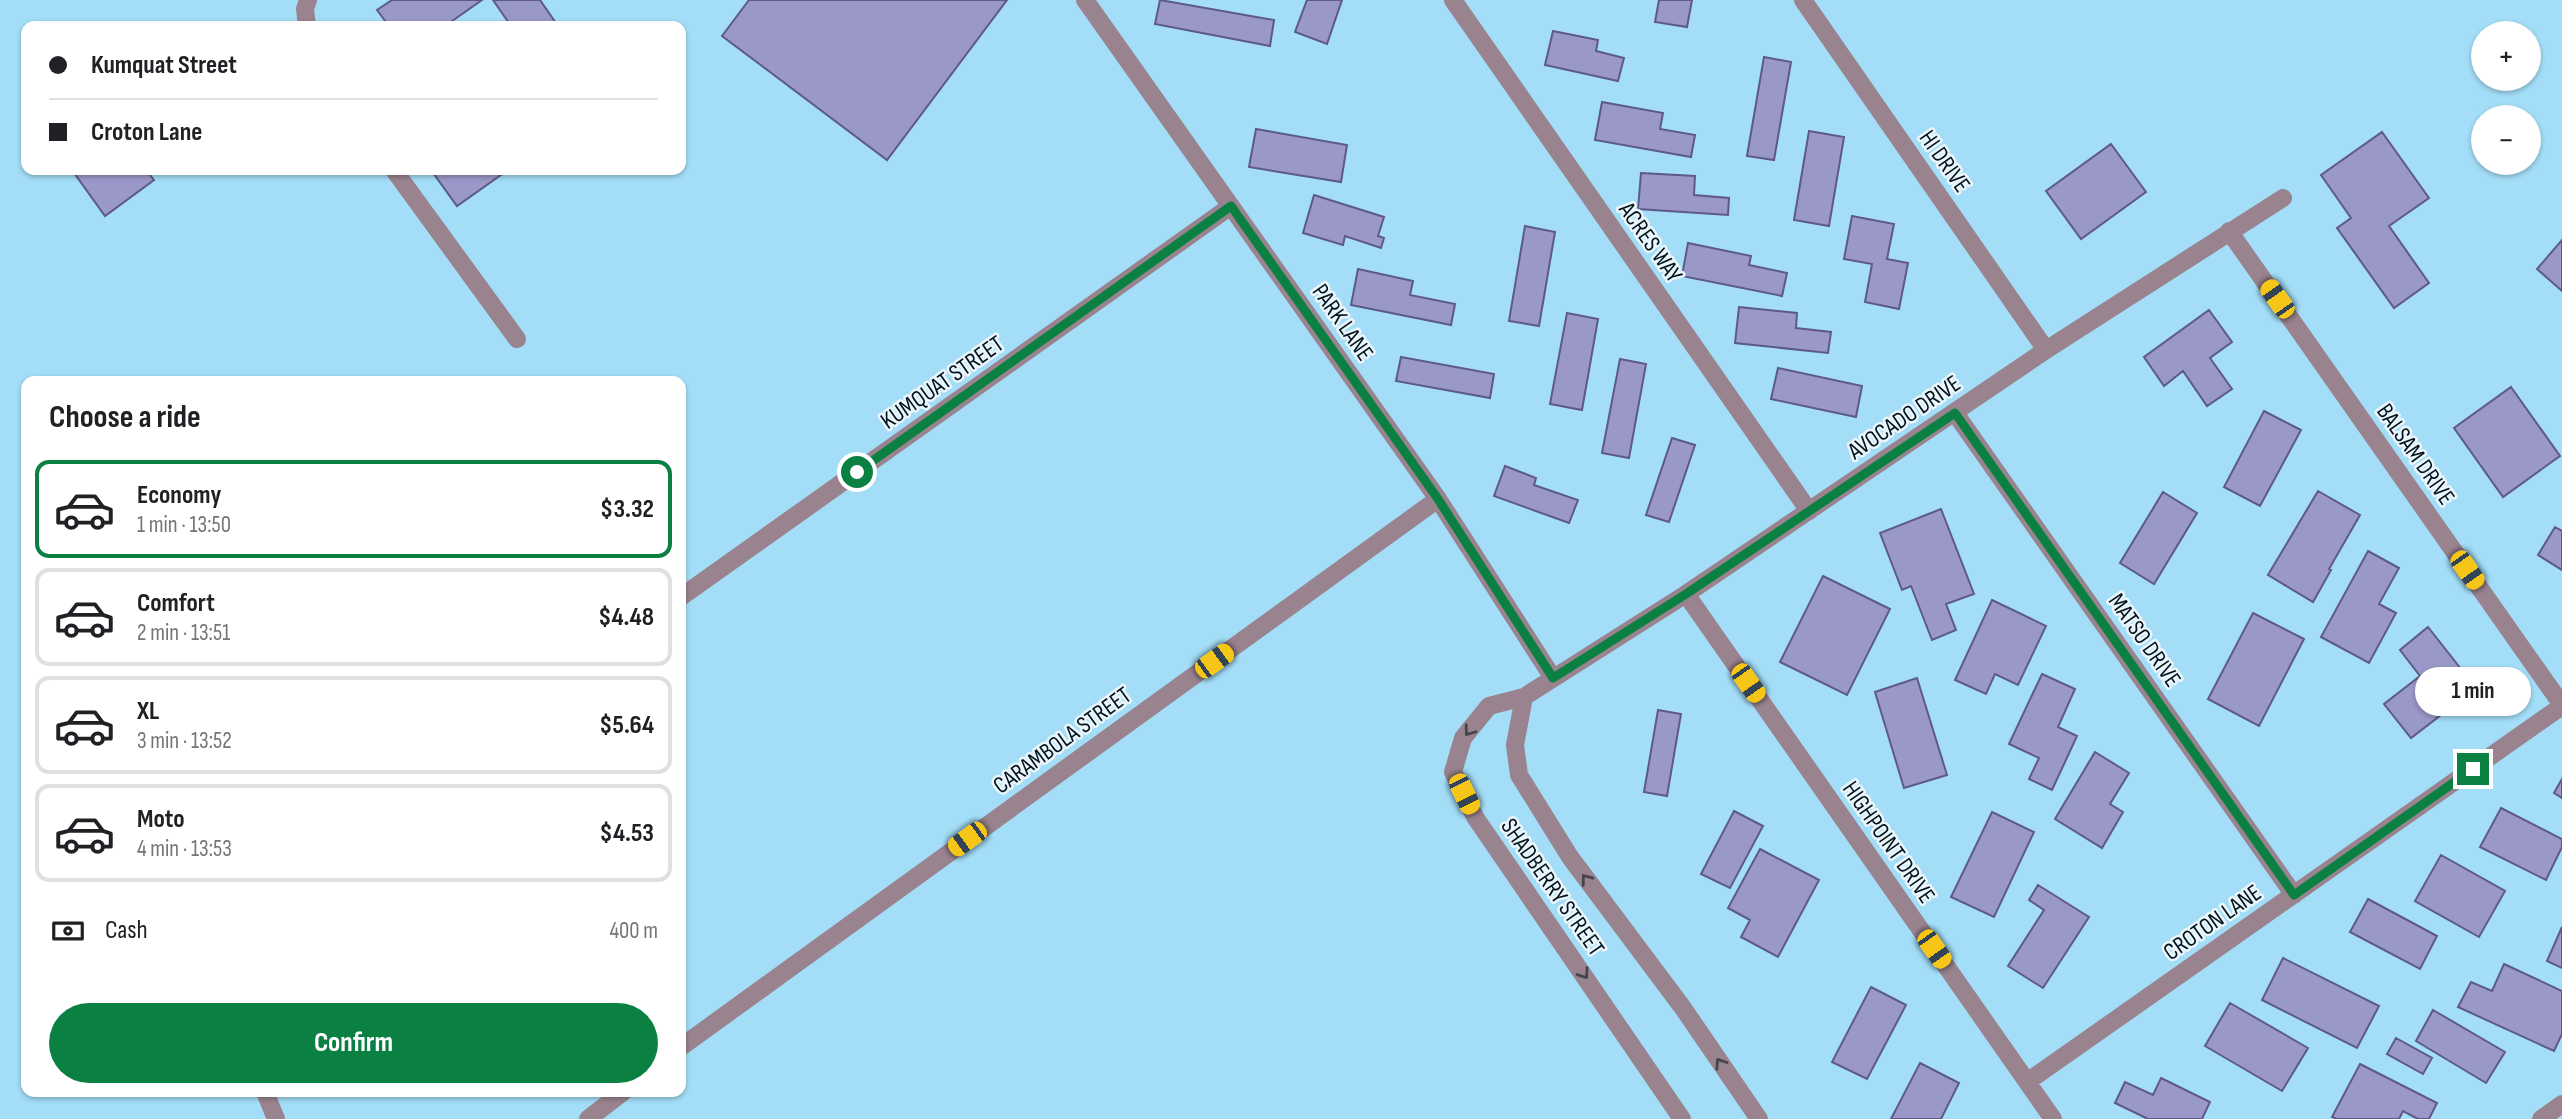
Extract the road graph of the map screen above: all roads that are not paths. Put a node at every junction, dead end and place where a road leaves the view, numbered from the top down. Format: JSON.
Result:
{"nodes":[{"id":1,"x":308,"y":0,"type":"edge"},
{"id":2,"x":1085,"y":0,"type":"edge"},
{"id":3,"x":1452,"y":0,"type":"edge"},
{"id":4,"x":1803,"y":0,"type":"edge"},
{"id":5,"x":306,"y":21,"type":"edge"},
{"id":6,"x":398,"y":175,"type":"edge"},
{"id":7,"x":2283,"y":198,"type":"dead end"},
{"id":8,"x":1231,"y":206,"type":"junction"},
{"id":9,"x":2229,"y":231,"type":"junction"},
{"id":10,"x":517,"y":339,"type":"dead end"},
{"id":11,"x":2046,"y":350,"type":"junction"},
{"id":12,"x":1955,"y":413,"type":"junction"},
{"id":13,"x":1438,"y":499,"type":"junction"},
{"id":14,"x":1808,"y":511,"type":"junction"},
{"id":15,"x":686,"y":593,"type":"edge"},
{"id":16,"x":1686,"y":594,"type":"junction"},
{"id":17,"x":1553,"y":678,"type":"junction"},
{"id":18,"x":1524,"y":697,"type":"junction"},
{"id":19,"x":2562,"y":706,"type":"edge"},
{"id":20,"x":2294,"y":895,"type":"junction"},
{"id":21,"x":686,"y":1043,"type":"edge"},
{"id":22,"x":2027,"y":1082,"type":"junction"},
{"id":23,"x":267,"y":1097,"type":"edge"},
{"id":24,"x":617,"y":1097,"type":"edge"},
{"id":25,"x":2562,"y":1104,"type":"edge"},
{"id":26,"x":276,"y":1119,"type":"edge"},
{"id":27,"x":588,"y":1119,"type":"edge"},
{"id":28,"x":1682,"y":1119,"type":"edge"},
{"id":29,"x":1759,"y":1119,"type":"edge"},
{"id":30,"x":2053,"y":1119,"type":"edge"},
{"id":31,"x":2541,"y":1119,"type":"edge"}],
"edges":[{"from":1,"to":5,"type":"street"},
{"from":2,"to":8,"type":"street","name":"PARK LANE"},
{"from":3,"to":14,"type":"street","name":"ACRES WAY"},
{"from":4,"to":11,"type":"street","name":"HI DRIVE"},
{"from":6,"to":10,"type":"street"},
{"from":7,"to":9,"type":"street","name":"AVOCADO DRIVE"},
{"from":8,"to":13,"type":"street","name":"PARK LANE"},
{"from":8,"to":15,"type":"street","name":"KUMQUAT STREET"},
{"from":9,"to":11,"type":"street","name":"AVOCADO DRIVE"},
{"from":9,"to":19,"type":"street","name":"BALSAM DRIVE"},
{"from":11,"to":12,"type":"street","name":"AVOCADO DRIVE"},
{"from":12,"to":14,"type":"street","name":"AVOCADO DRIVE"},
{"from":12,"to":20,"type":"street","name":"MATSO DRIVE"},
{"from":13,"to":17,"type":"street","name":"PARK LANE"},
{"from":13,"to":21,"type":"street","name":"CARAMBOLA STREET"},
{"from":14,"to":16,"type":"street","name":"AVOCADO DRIVE"},
{"from":16,"to":17,"type":"street","name":"AVOCADO DRIVE"},
{"from":16,"to":22,"type":"street","name":"HIGHPOINT DRIVE"},
{"from":17,"to":18,"type":"street","name":"SHADBERRY STREET"},
{"from":18,"to":28,"type":"street","name":"SHADBERRY STREET","one_way":true},
{"from":29,"to":18,"type":"street","name":"SHADBERRY STREET","one_way":true},
{"from":19,"to":20,"type":"street","name":"CROTON LANE"},
{"from":20,"to":22,"type":"street","name":"CROTON LANE"},
{"from":22,"to":30,"type":"street","name":"HIGHPOINT DRIVE"},
{"from":23,"to":26,"type":"street"},
{"from":24,"to":27,"type":"street"},
{"from":25,"to":31,"type":"street"}]}
